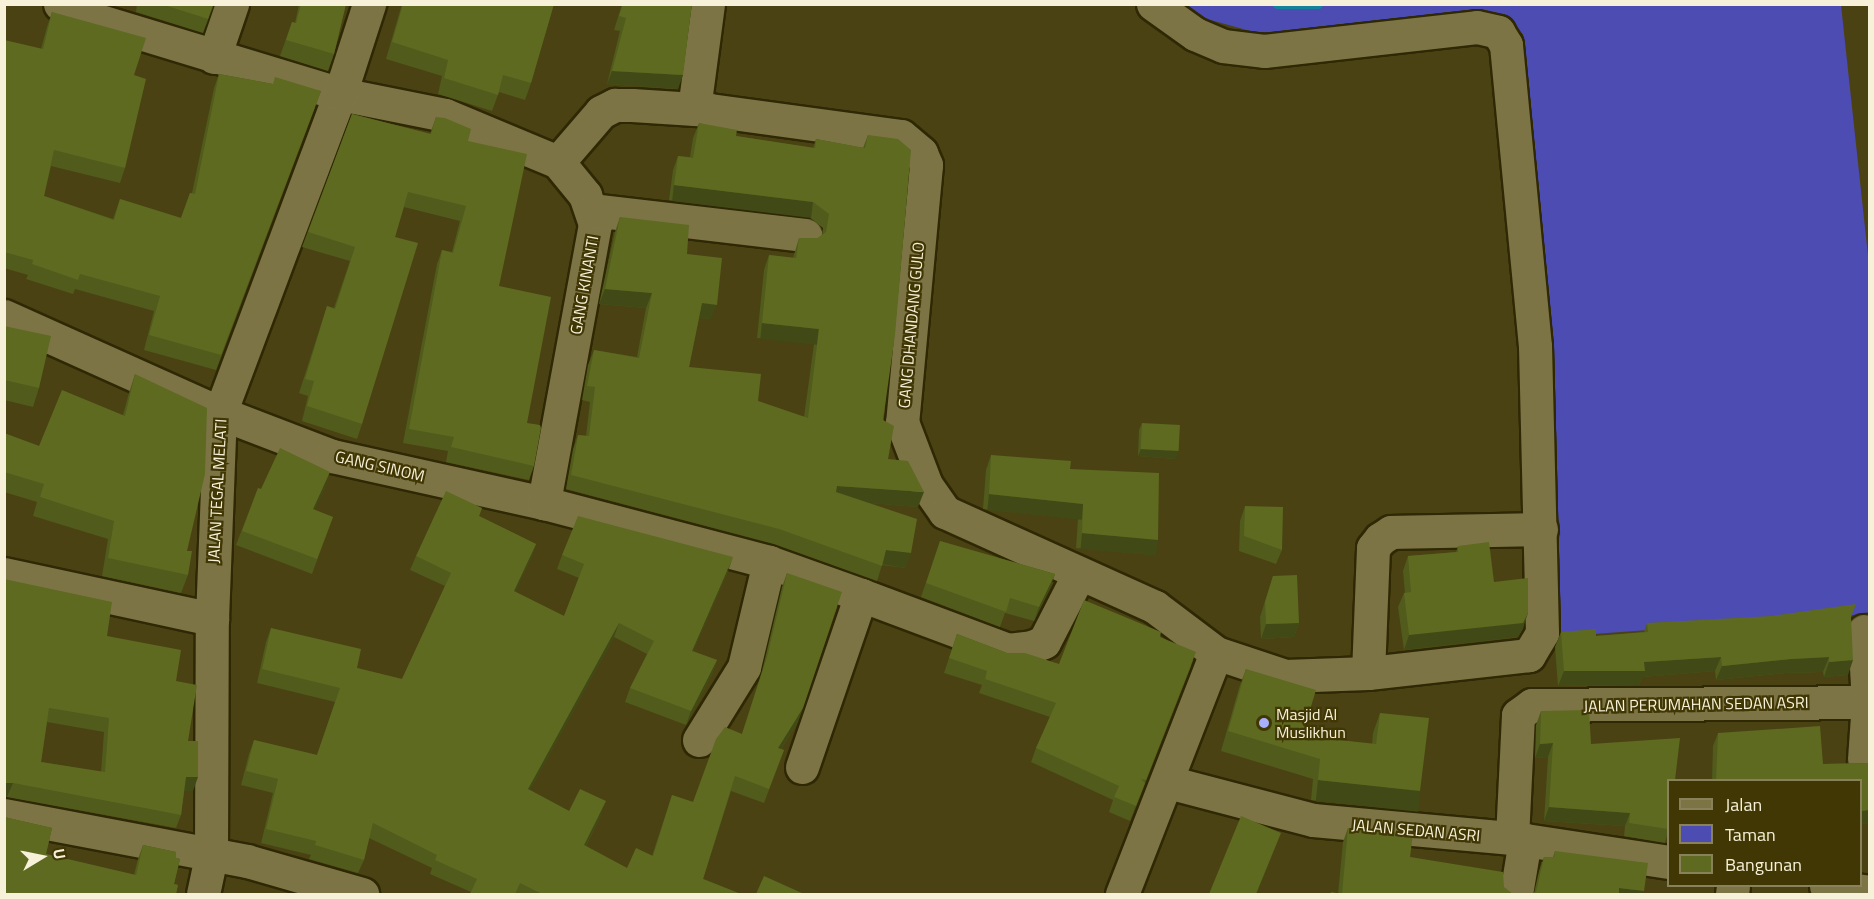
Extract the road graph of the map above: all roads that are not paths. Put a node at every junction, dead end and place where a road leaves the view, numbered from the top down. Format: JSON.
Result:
{"nodes":[{"id":1,"x":60,"y":4,"type":"edge"},
{"id":2,"x":232,"y":4,"type":"edge"},
{"id":3,"x":369,"y":4,"type":"edge"},
{"id":4,"x":708,"y":4,"type":"edge"},
{"id":5,"x":1154,"y":4,"type":"edge"},
{"id":6,"x":98,"y":12,"type":"edge"},
{"id":7,"x":214,"y":57,"type":"junction"},
{"id":8,"x":340,"y":94,"type":"junction"},
{"id":9,"x":694,"y":109,"type":"junction"},
{"id":10,"x":558,"y":162,"type":"junction"},
{"id":11,"x":592,"y":210,"type":"junction"},
{"id":12,"x":806,"y":235,"type":"edge"},
{"id":13,"x":4,"y":316,"type":"edge"},
{"id":14,"x":220,"y":413,"type":"junction"},
{"id":15,"x":544,"y":503,"type":"junction"},
{"id":16,"x":1541,"y":529,"type":"junction"},
{"id":17,"x":769,"y":562,"type":"junction"},
{"id":18,"x":4,"y":574,"type":"edge"},
{"id":19,"x":1079,"y":574,"type":"junction"},
{"id":20,"x":861,"y":596,"type":"junction"},
{"id":21,"x":212,"y":619,"type":"junction"},
{"id":22,"x":1864,"y":631,"type":"dead end"},
{"id":23,"x":1216,"y":653,"type":"junction"},
{"id":24,"x":1368,"y":673,"type":"junction"},
{"id":25,"x":1868,"y":702,"type":"junction"},
{"id":26,"x":699,"y":740,"type":"dead end"},
{"id":27,"x":1864,"y":759,"type":"dead end"},
{"id":28,"x":802,"y":767,"type":"dead end"},
{"id":29,"x":1168,"y":782,"type":"junction"},
{"id":30,"x":4,"y":815,"type":"edge"},
{"id":31,"x":1518,"y":839,"type":"junction"},
{"id":32,"x":211,"y":855,"type":"junction"},
{"id":33,"x":1667,"y":862,"type":"edge"},
{"id":34,"x":1838,"y":887,"type":"edge"},
{"id":35,"x":1869,"y":892,"type":"edge"},
{"id":36,"x":203,"y":894,"type":"edge"},
{"id":37,"x":362,"y":894,"type":"edge"},
{"id":38,"x":1122,"y":894,"type":"edge"},
{"id":39,"x":1516,"y":894,"type":"edge"}],
"edges":[{"from":1,"to":6,"type":"street","name":"GANG KINANTI"},
{"from":2,"to":7,"type":"street"},
{"from":3,"to":8,"type":"street","name":"JALAN TEGAL MELATI"},
{"from":4,"to":9,"type":"street"},
{"from":5,"to":16,"type":"street"},
{"from":6,"to":7,"type":"street","name":"GANG KINANTI"},
{"from":7,"to":8,"type":"street","name":"GANG KINANTI"},
{"from":8,"to":10,"type":"street","name":"GANG KINANTI"},
{"from":8,"to":14,"type":"street","name":"JALAN TEGAL MELATI"},
{"from":9,"to":10,"type":"street","name":"GANG DHANDANG GULO"},
{"from":9,"to":19,"type":"street","name":"GANG DHANDANG GULO"},
{"from":10,"to":11,"type":"street","name":"GANG KINANTI"},
{"from":11,"to":12,"type":"street"},
{"from":11,"to":15,"type":"street","name":"GANG KINANTI"},
{"from":13,"to":14,"type":"street","name":"GANG SINOM"},
{"from":14,"to":15,"type":"street","name":"GANG SINOM"},
{"from":14,"to":21,"type":"street","name":"JALAN TEGAL MELATI"},
{"from":15,"to":17,"type":"street","name":"GANG SINOM"},
{"from":16,"to":24,"type":"street","name":"GANG DHANDANG GULO"},
{"from":16,"to":24,"type":"street"},
{"from":17,"to":20,"type":"street","name":"GANG SINOM"},
{"from":17,"to":26,"type":"street"},
{"from":18,"to":21,"type":"street"},
{"from":19,"to":20,"type":"street","name":"GANG SINOM"},
{"from":19,"to":23,"type":"street","name":"GANG DHANDANG GULO"},
{"from":20,"to":28,"type":"street"},
{"from":21,"to":32,"type":"street","name":"JALAN TEGAL MELATI"},
{"from":22,"to":25,"type":"street"},
{"from":23,"to":24,"type":"street","name":"GANG DHANDANG GULO"},
{"from":23,"to":29,"type":"street"},
{"from":25,"to":27,"type":"street"},
{"from":25,"to":31,"type":"street","name":"JALAN PERUMAHAN SEDAN ASRI"},
{"from":29,"to":31,"type":"street","name":"JALAN SEDAN ASRI"},
{"from":29,"to":38,"type":"street"},
{"from":30,"to":32,"type":"street"},
{"from":31,"to":33,"type":"street","name":"JALAN SEDAN ASRI"},
{"from":31,"to":39,"type":"street"},
{"from":32,"to":36,"type":"street","name":"JALAN TEGAL MELATI"},
{"from":32,"to":37,"type":"street"},
{"from":34,"to":35,"type":"street"}]}
